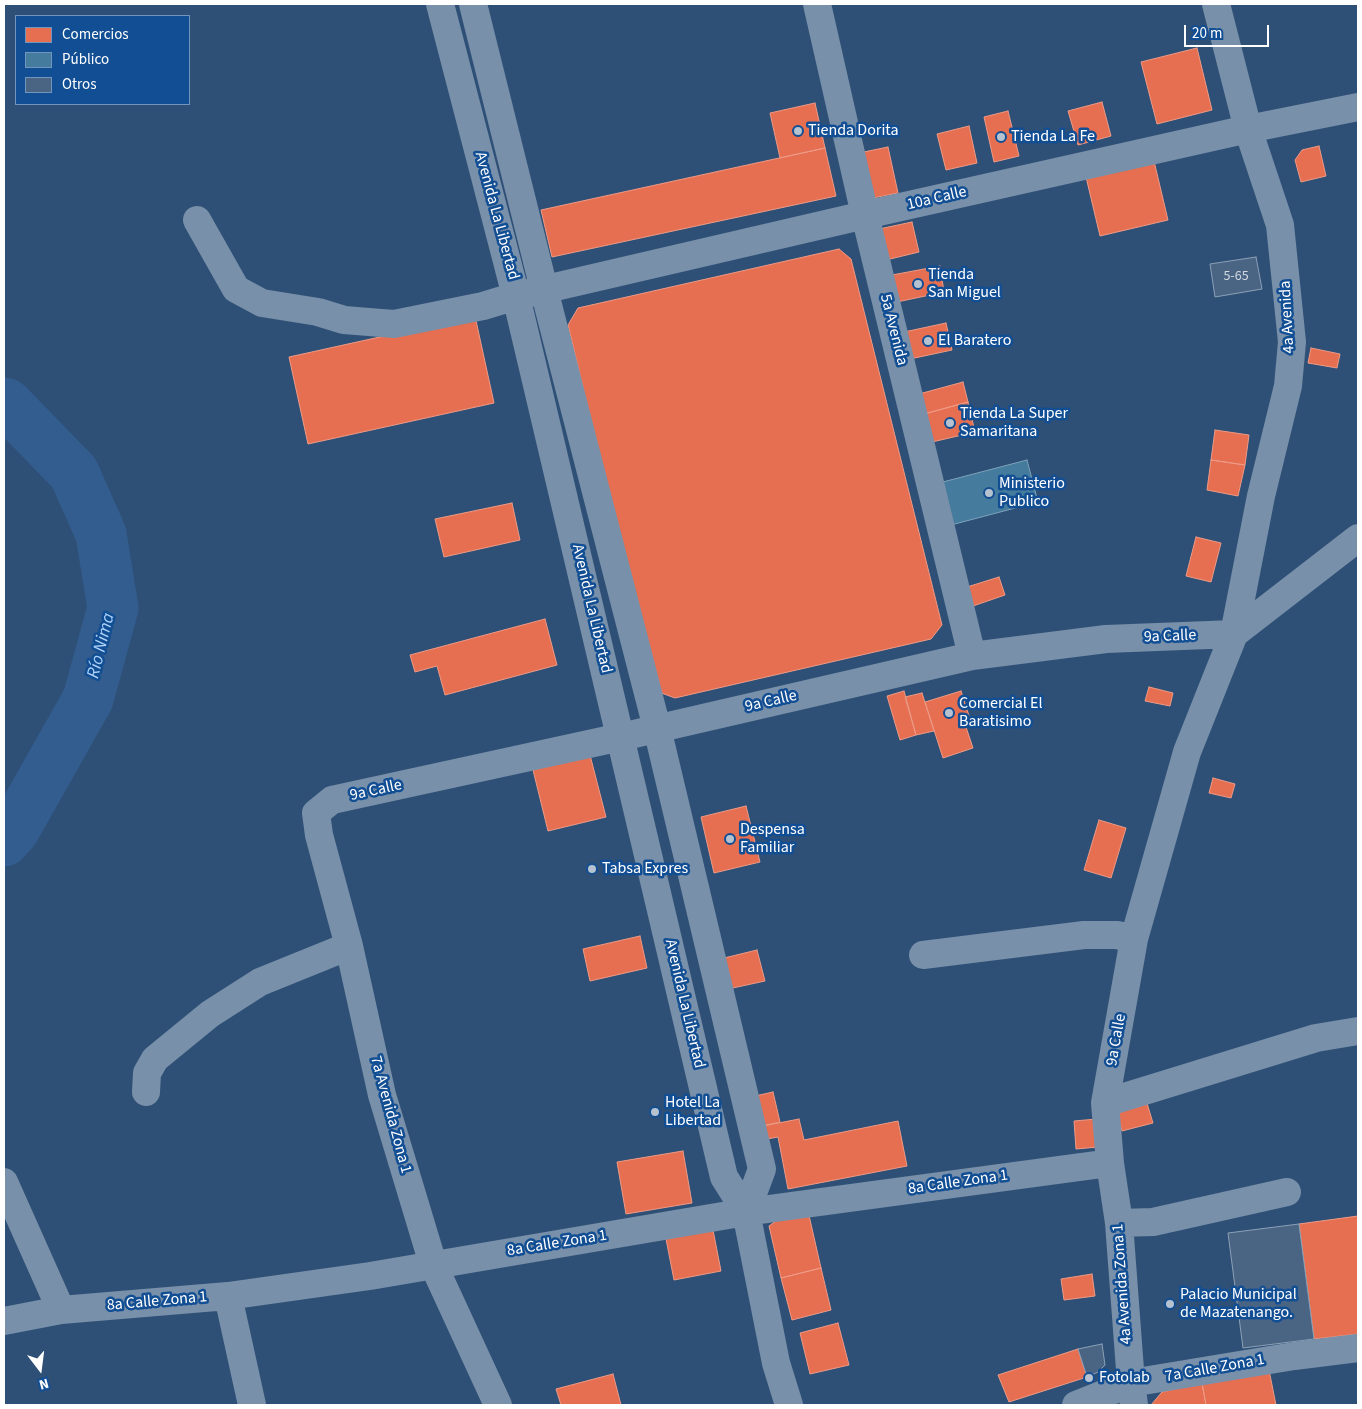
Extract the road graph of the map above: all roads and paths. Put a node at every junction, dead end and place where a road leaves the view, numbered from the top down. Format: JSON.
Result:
{"nodes":[{"id":1,"x":440,"y":4,"type":"edge"},
{"id":2,"x":473,"y":4,"type":"edge"},
{"id":3,"x":817,"y":4,"type":"edge"},
{"id":4,"x":1216,"y":4,"type":"edge"},
{"id":5,"x":1358,"y":107,"type":"edge"},
{"id":6,"x":1248,"y":129,"type":"junction"},
{"id":7,"x":865,"y":215,"type":"junction"},
{"id":8,"x":197,"y":220,"type":"dead end"},
{"id":9,"x":545,"y":290,"type":"junction"},
{"id":10,"x":516,"y":296,"type":"junction"},
{"id":11,"x":1358,"y":538,"type":"edge"},
{"id":12,"x":1234,"y":634,"type":"junction"},
{"id":13,"x":972,"y":656,"type":"junction"},
{"id":14,"x":657,"y":728,"type":"junction"},
{"id":15,"x":621,"y":737,"type":"junction"},
{"id":16,"x":316,"y":813,"type":"joint"},
{"id":17,"x":1134,"y":939,"type":"junction"},
{"id":18,"x":349,"y":946,"type":"junction"},
{"id":19,"x":923,"y":955,"type":"dead end"},
{"id":20,"x":1358,"y":1031,"type":"edge"},
{"id":21,"x":146,"y":1092,"type":"dead end"},
{"id":22,"x":1106,"y":1103,"type":"junction"},
{"id":23,"x":1110,"y":1163,"type":"junction"},
{"id":24,"x":4,"y":1182,"type":"edge"},
{"id":25,"x":1287,"y":1192,"type":"dead end"},
{"id":26,"x":746,"y":1212,"type":"junction"},
{"id":27,"x":1119,"y":1223,"type":"junction"},
{"id":28,"x":433,"y":1264,"type":"junction"},
{"id":29,"x":228,"y":1296,"type":"junction"},
{"id":30,"x":61,"y":1310,"type":"junction"},
{"id":31,"x":4,"y":1321,"type":"edge"},
{"id":32,"x":1358,"y":1348,"type":"edge"},
{"id":33,"x":1132,"y":1394,"type":"edge"},
{"id":34,"x":252,"y":1405,"type":"edge"},
{"id":35,"x":498,"y":1405,"type":"edge"},
{"id":36,"x":789,"y":1405,"type":"edge"},
{"id":37,"x":1076,"y":1405,"type":"edge"}],
"edges":[{"from":1,"to":10,"type":"street","name":"Avenida La Libertad"},
{"from":2,"to":9,"type":"street","name":"Avenida La Libertad"},
{"from":3,"to":7,"type":"street","name":"5a Avenida"},
{"from":4,"to":6,"type":"street","name":"4a Avenida"},
{"from":5,"to":6,"type":"street","name":"10a Calle"},
{"from":6,"to":7,"type":"street","name":"10a Calle"},
{"from":6,"to":12,"type":"street","name":"4a Avenida"},
{"from":7,"to":9,"type":"street","name":"10a Calle"},
{"from":7,"to":13,"type":"street","name":"5a Avenida"},
{"from":8,"to":10,"type":"street","name":"10a Calle"},
{"from":9,"to":10,"type":"street","name":"10a Calle"},
{"from":9,"to":14,"type":"street","name":"Avenida La Libertad"},
{"from":10,"to":15,"type":"street","name":"Avenida La Libertad"},
{"from":11,"to":12,"type":"street"},
{"from":12,"to":13,"type":"street","name":"9a Calle"},
{"from":12,"to":17,"type":"street","name":"9a Calle"},
{"from":13,"to":14,"type":"street","name":"9a Calle"},
{"from":14,"to":15,"type":"street","name":"9a Calle"},
{"from":14,"to":26,"type":"street","name":"Avenida La Libertad"},
{"from":15,"to":16,"type":"street","name":"9a Calle"},
{"from":15,"to":26,"type":"street","name":"Avenida La Libertad"},
{"from":16,"to":18,"type":"street","name":"7a Avenida Zona 1"},
{"from":17,"to":19,"type":"street"},
{"from":17,"to":22,"type":"street","name":"9a Calle"},
{"from":18,"to":21,"type":"street"},
{"from":18,"to":28,"type":"street","name":"7a Avenida Zona 1"},
{"from":20,"to":22,"type":"street"},
{"from":22,"to":23,"type":"street","name":"9a Calle"},
{"from":23,"to":26,"type":"street","name":"8a Calle Zona 1"},
{"from":23,"to":27,"type":"street","name":"4a Avenida Zona 1"},
{"from":24,"to":30,"type":"street"},
{"from":25,"to":27,"type":"street"},
{"from":26,"to":28,"type":"street","name":"8a Calle Zona 1"},
{"from":26,"to":36,"type":"street","name":"Avenida La Libertad"},
{"from":27,"to":33,"type":"street","name":"4a Avenida Zona 1"},
{"from":28,"to":29,"type":"street","name":"8a Calle Zona 1"},
{"from":28,"to":35,"type":"street","name":"7a Avenida Zona 1"},
{"from":29,"to":30,"type":"street","name":"8a Calle Zona 1"},
{"from":29,"to":34,"type":"street"},
{"from":30,"to":31,"type":"street","name":"8a Calle Zona 1"},
{"from":32,"to":33,"type":"street","name":"7a Calle Zona 1"},
{"from":33,"to":37,"type":"street","name":"7a Calle Zona 1"}]}
